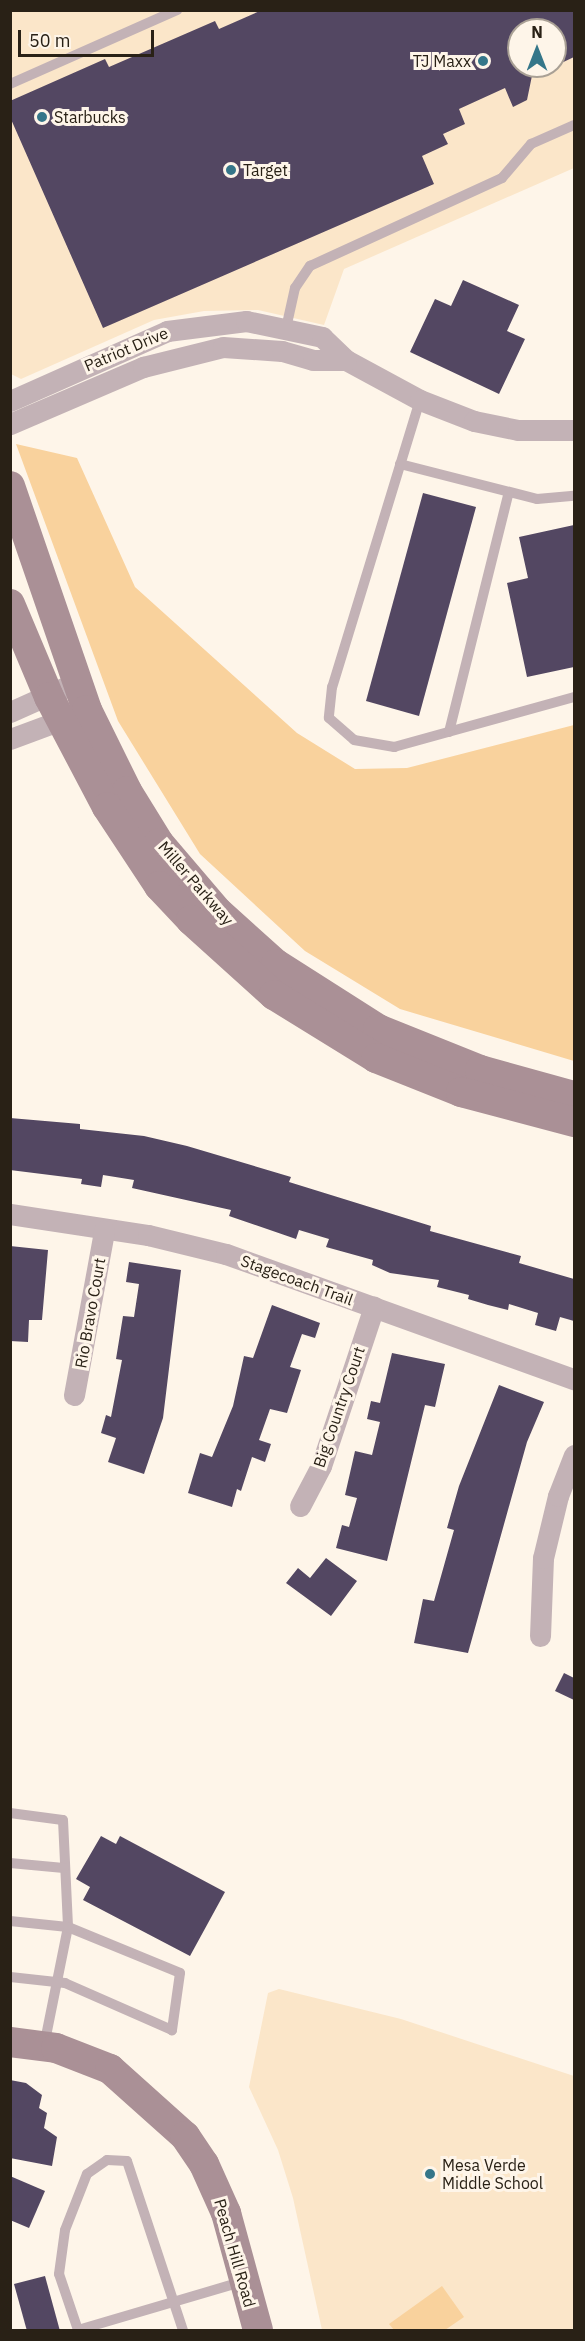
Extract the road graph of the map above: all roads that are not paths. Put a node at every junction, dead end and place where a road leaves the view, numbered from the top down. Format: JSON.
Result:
{"nodes":[{"id":1,"x":177,"y":10,"type":"edge"},
{"id":2,"x":10,"y":84,"type":"edge"},
{"id":3,"x":574,"y":125,"type":"edge"},
{"id":4,"x":286,"y":327,"type":"junction"},
{"id":5,"x":282,"y":351,"type":"junction"},
{"id":6,"x":346,"y":360,"type":"junction"},
{"id":7,"x":420,"y":400,"type":"junction"},
{"id":8,"x":10,"y":401,"type":"edge"},
{"id":9,"x":10,"y":424,"type":"edge"},
{"id":10,"x":574,"y":430,"type":"edge"},
{"id":11,"x":400,"y":464,"type":"junction"},
{"id":12,"x":10,"y":486,"type":"edge"},
{"id":13,"x":509,"y":492,"type":"junction"},
{"id":14,"x":574,"y":496,"type":"edge"},
{"id":15,"x":10,"y":604,"type":"edge"},
{"id":16,"x":574,"y":697,"type":"edge"},
{"id":17,"x":68,"y":702,"type":"junction"},
{"id":18,"x":10,"y":712,"type":"edge"},
{"id":19,"x":449,"y":732,"type":"junction"},
{"id":20,"x":10,"y":739,"type":"edge"},
{"id":21,"x":574,"y":1096,"type":"edge"},
{"id":22,"x":574,"y":1122,"type":"edge"},
{"id":23,"x":10,"y":1214,"type":"edge"},
{"id":24,"x":104,"y":1231,"type":"junction"},
{"id":25,"x":374,"y":1307,"type":"junction"},
{"id":26,"x":574,"y":1379,"type":"edge"},
{"id":27,"x":74,"y":1395,"type":"dead end"},
{"id":28,"x":574,"y":1455,"type":"edge"},
{"id":29,"x":300,"y":1506,"type":"dead end"},
{"id":30,"x":540,"y":1636,"type":"dead end"},
{"id":31,"x":10,"y":1813,"type":"edge"},
{"id":32,"x":10,"y":1863,"type":"edge"},
{"id":33,"x":64,"y":1868,"type":"junction"},
{"id":34,"x":10,"y":1921,"type":"edge"},
{"id":35,"x":68,"y":1927,"type":"junction"},
{"id":36,"x":10,"y":1977,"type":"edge"},
{"id":37,"x":59,"y":1982,"type":"junction"},
{"id":38,"x":10,"y":2042,"type":"edge"},
{"id":39,"x":44,"y":2046,"type":"junction"},
{"id":40,"x":244,"y":2281,"type":"junction"},
{"id":41,"x":173,"y":2301,"type":"junction"},
{"id":42,"x":78,"y":2331,"type":"edge"},
{"id":43,"x":183,"y":2331,"type":"edge"},
{"id":44,"x":258,"y":2331,"type":"edge"}],
"edges":[{"from":1,"to":2,"type":"lane"},
{"from":3,"to":4,"type":"lane"},
{"from":4,"to":5,"type":"lane"},
{"from":4,"to":6,"type":"street","name":"Patriot Drive"},
{"from":4,"to":8,"type":"street","name":"Patriot Drive"},
{"from":5,"to":6,"type":"street","name":"Patriot Drive"},
{"from":5,"to":9,"type":"street","name":"Patriot Drive"},
{"from":6,"to":7,"type":"street","name":"Patriot Drive"},
{"from":7,"to":10,"type":"street","name":"Patriot Drive"},
{"from":7,"to":11,"type":"lane"},
{"from":11,"to":13,"type":"lane"},
{"from":11,"to":19,"type":"lane"},
{"from":12,"to":17,"type":"street","name":"Miller Parkway"},
{"from":13,"to":14,"type":"lane"},
{"from":13,"to":19,"type":"lane"},
{"from":15,"to":17,"type":"street","name":"Miller Parkway"},
{"from":16,"to":19,"type":"lane"},
{"from":17,"to":18,"type":"street"},
{"from":17,"to":20,"type":"street"},
{"from":17,"to":21,"type":"street","name":"Miller Parkway"},
{"from":17,"to":22,"type":"street","name":"Miller Parkway"},
{"from":23,"to":24,"type":"street","name":"Stagecoach Trail"},
{"from":24,"to":25,"type":"street","name":"Stagecoach Trail"},
{"from":24,"to":27,"type":"street","name":"Rio Bravo Court"},
{"from":25,"to":26,"type":"street","name":"Stagecoach Trail"},
{"from":25,"to":29,"type":"street","name":"Big Country Court"},
{"from":28,"to":30,"type":"street"},
{"from":31,"to":33,"type":"lane"},
{"from":32,"to":33,"type":"lane"},
{"from":33,"to":35,"type":"lane"},
{"from":34,"to":35,"type":"lane"},
{"from":35,"to":37,"type":"lane"},
{"from":35,"to":37,"type":"lane"},
{"from":36,"to":37,"type":"lane"},
{"from":37,"to":39,"type":"lane"},
{"from":38,"to":39,"type":"street","name":"Peach Hill Road"},
{"from":39,"to":40,"type":"street","name":"Peach Hill Road"},
{"from":40,"to":41,"type":"lane"},
{"from":40,"to":44,"type":"street","name":"Peach Hill Road"},
{"from":41,"to":42,"type":"lane"},
{"from":41,"to":42,"type":"lane"},
{"from":41,"to":43,"type":"lane"}]}
